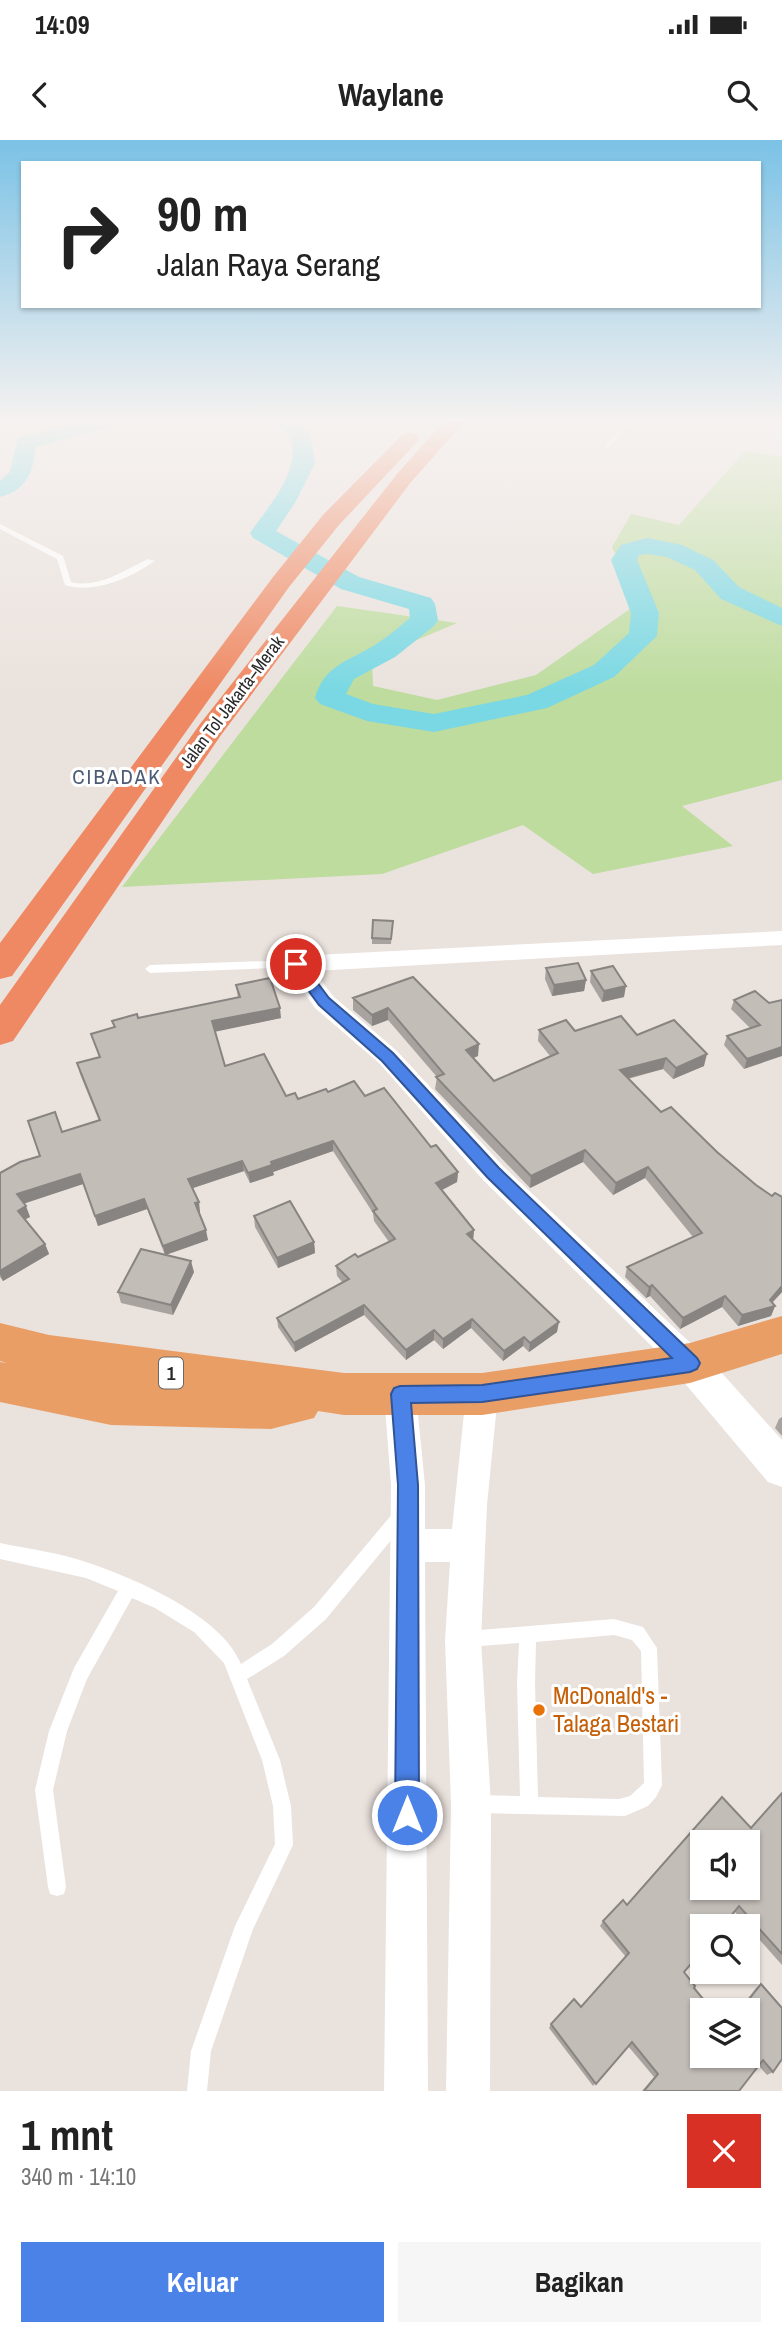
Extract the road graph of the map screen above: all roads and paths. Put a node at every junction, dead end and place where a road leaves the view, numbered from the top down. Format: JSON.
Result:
{"nodes":[{"id":1,"x":341,"y":510,"type":"edge"},
{"id":2,"x":380,"y":510,"type":"edge"},
{"id":3,"x":0,"y":526,"type":"edge"},
{"id":4,"x":13,"y":532,"type":"junction"},
{"id":5,"x":0,"y":535,"type":"edge"},
{"id":6,"x":151,"y":561,"type":"dead end"},
{"id":7,"x":782,"y":938,"type":"edge"},
{"id":8,"x":296,"y":964,"type":"junction"},
{"id":9,"x":0,"y":968,"type":"edge"},
{"id":10,"x":150,"y":969,"type":"dead end"},
{"id":11,"x":0,"y":1032,"type":"edge"},
{"id":12,"x":782,"y":1335,"type":"edge"},
{"id":13,"x":0,"y":1342,"type":"edge"},
{"id":14,"x":690,"y":1363,"type":"junction"},
{"id":15,"x":0,"y":1382,"type":"edge"},
{"id":16,"x":344,"y":1394,"type":"junction"},
{"id":17,"x":400,"y":1394,"type":"junction"},
{"id":18,"x":482,"y":1394,"type":"junction"},
{"id":19,"x":782,"y":1469,"type":"edge"},
{"id":20,"x":407,"y":1508,"type":"junction"},
{"id":21,"x":406,"y":1545,"type":"junction"},
{"id":22,"x":468,"y":1546,"type":"junction"},
{"id":23,"x":0,"y":1551,"type":"edge"},
{"id":24,"x":128,"y":1588,"type":"junction"},
{"id":25,"x":528,"y":1635,"type":"junction"},
{"id":26,"x":463,"y":1640,"type":"junction"},
{"id":27,"x":237,"y":1676,"type":"junction"},
{"id":28,"x":471,"y":1804,"type":"junction"},
{"id":29,"x":529,"y":1806,"type":"junction"},
{"id":30,"x":57,"y":1886,"type":"dead end"},
{"id":31,"x":197,"y":2091,"type":"edge"},
{"id":32,"x":405,"y":2091,"type":"edge"},
{"id":33,"x":468,"y":2091,"type":"edge"}],
"edges":[{"from":1,"to":9,"type":"highway","name":"Jalan Tol Jakarta–Merak"},
{"from":2,"to":11,"type":"highway","name":"Jalan Tol Jakarta–Merak"},
{"from":3,"to":4,"type":"lane"},
{"from":4,"to":5,"type":"lane"},
{"from":4,"to":6,"type":"lane"},
{"from":7,"to":8,"type":"street"},
{"from":8,"to":10,"type":"lane"},
{"from":8,"to":14,"type":"street"},
{"from":12,"to":14,"type":"highway","number":"1"},
{"from":13,"to":16,"type":"highway","number":"1"},
{"from":14,"to":18,"type":"highway","number":"1"},
{"from":14,"to":19,"type":"street"},
{"from":15,"to":16,"type":"highway","number":"1"},
{"from":16,"to":17,"type":"highway","number":"1"},
{"from":17,"to":18,"type":"highway","number":"1"},
{"from":17,"to":20,"type":"street"},
{"from":18,"to":22,"type":"street"},
{"from":20,"to":21,"type":"street"},
{"from":20,"to":27,"type":"lane"},
{"from":21,"to":22,"type":"street"},
{"from":21,"to":32,"type":"street"},
{"from":22,"to":26,"type":"street"},
{"from":23,"to":24,"type":"lane"},
{"from":24,"to":27,"type":"lane"},
{"from":24,"to":30,"type":"lane"},
{"from":25,"to":26,"type":"lane"},
{"from":25,"to":29,"type":"lane"},
{"from":25,"to":29,"type":"lane"},
{"from":26,"to":28,"type":"street"},
{"from":27,"to":31,"type":"lane"},
{"from":28,"to":29,"type":"lane"},
{"from":28,"to":33,"type":"street"}]}
